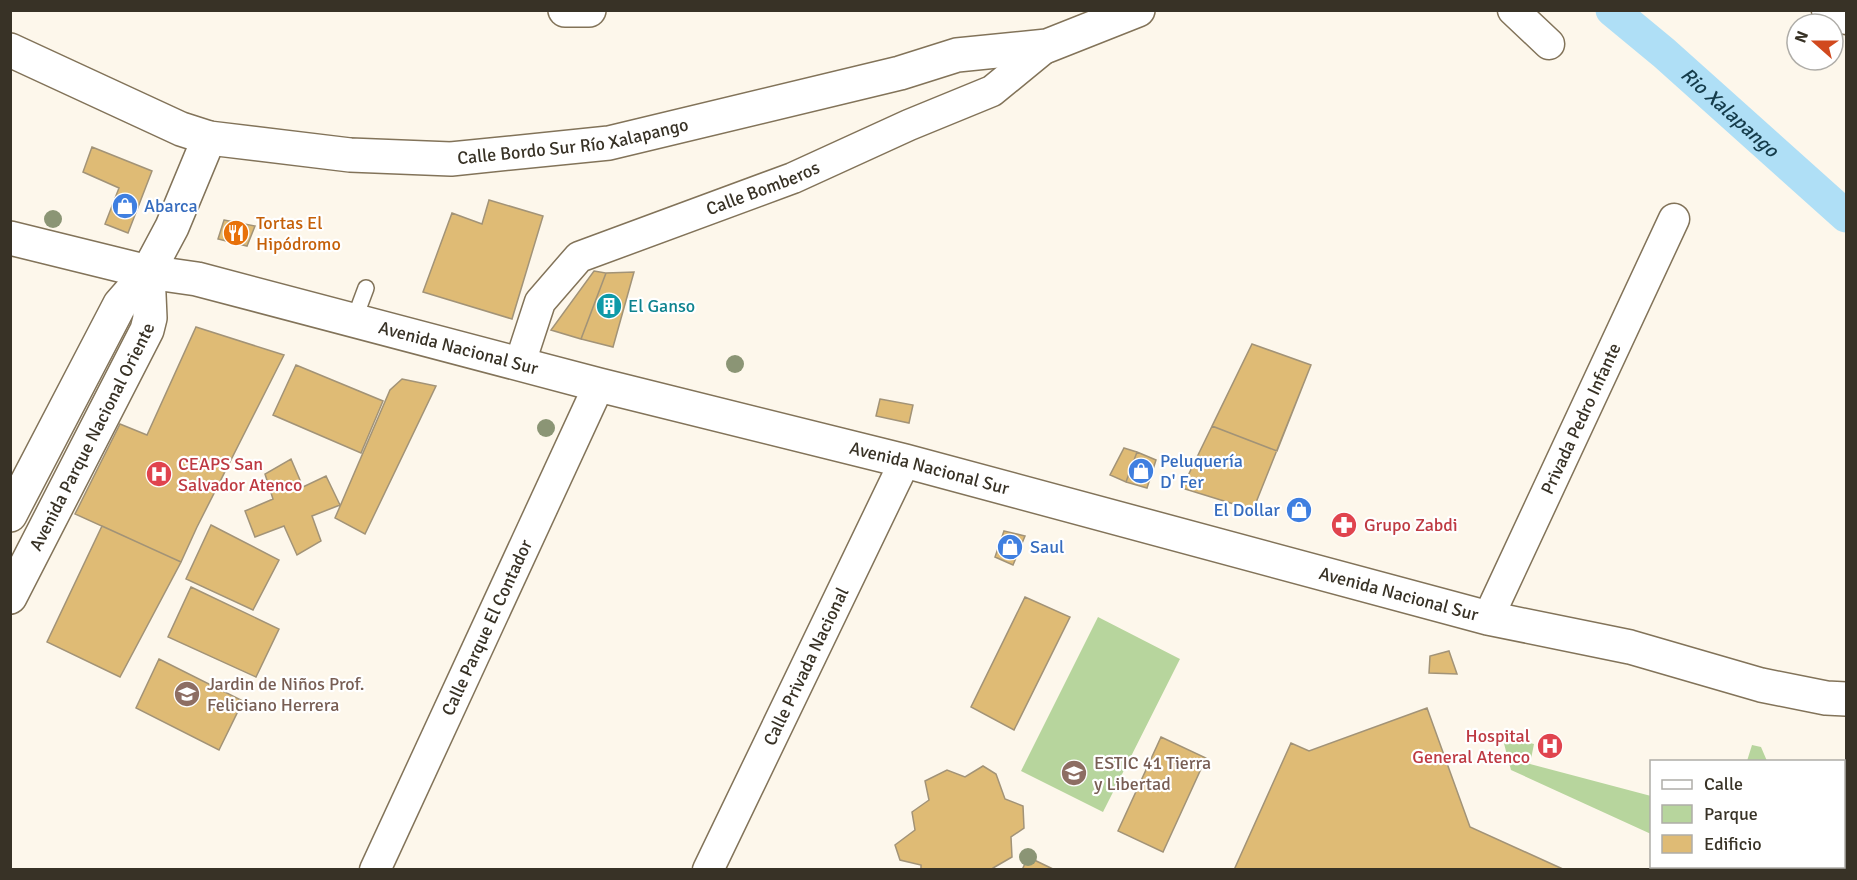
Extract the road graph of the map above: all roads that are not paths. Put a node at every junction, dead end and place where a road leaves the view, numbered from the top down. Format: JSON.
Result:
{"nodes":[{"id":1,"x":565,"y":10,"type":"edge"},
{"id":2,"x":589,"y":10,"type":"edge"},
{"id":3,"x":1138,"y":10,"type":"edge"},
{"id":4,"x":1513,"y":10,"type":"edge"},
{"id":5,"x":1827,"y":10,"type":"edge"},
{"id":6,"x":1846,"y":19,"type":"edge"},
{"id":7,"x":1549,"y":44,"type":"dead end"},
{"id":8,"x":1047,"y":46,"type":"junction"},
{"id":9,"x":10,"y":50,"type":"edge"},
{"id":10,"x":209,"y":138,"type":"junction"},
{"id":11,"x":1674,"y":219,"type":"dead end"},
{"id":12,"x":10,"y":238,"type":"edge"},
{"id":13,"x":148,"y":272,"type":"junction"},
{"id":14,"x":366,"y":288,"type":"dead end"},
{"id":15,"x":354,"y":320,"type":"junction"},
{"id":16,"x":520,"y":363,"type":"junction"},
{"id":17,"x":599,"y":385,"type":"junction"},
{"id":18,"x":905,"y":461,"type":"junction"},
{"id":19,"x":10,"y":515,"type":"edge"},
{"id":20,"x":10,"y":597,"type":"edge"},
{"id":21,"x":1488,"y":618,"type":"junction"},
{"id":22,"x":1846,"y":699,"type":"edge"},
{"id":23,"x":375,"y":870,"type":"edge"},
{"id":24,"x":708,"y":870,"type":"edge"}],
"edges":[{"from":1,"to":2,"type":"main road"},
{"from":3,"to":8,"type":"main road","name":"Calle Bordo Sur Río Xalapango"},
{"from":4,"to":7,"type":"street"},
{"from":5,"to":6,"type":"street"},
{"from":8,"to":10,"type":"main road","name":"Calle Bordo Sur Río Xalapango"},
{"from":8,"to":16,"type":"street","name":"Calle Bomberos"},
{"from":9,"to":10,"type":"main road","name":"Calle Bordo Sur Río Xalapango"},
{"from":10,"to":13,"type":"main road","name":"Avenida Parque Nacional Oriente"},
{"from":11,"to":21,"type":"street","name":"Privada Pedro Infante"},
{"from":12,"to":13,"type":"main road","name":"Avenida Nacional Sur"},
{"from":13,"to":15,"type":"main road","name":"Avenida Nacional Sur"},
{"from":13,"to":19,"type":"main road","name":"Avenida Parque Nacional Oriente"},
{"from":13,"to":20,"type":"main road","name":"Avenida Parque Nacional Oriente"},
{"from":14,"to":15,"type":"lane"},
{"from":15,"to":16,"type":"main road","name":"Avenida Nacional Sur"},
{"from":16,"to":17,"type":"main road","name":"Avenida Nacional Sur"},
{"from":17,"to":18,"type":"main road","name":"Avenida Nacional Sur"},
{"from":17,"to":23,"type":"street","name":"Calle Parque El Contador"},
{"from":18,"to":21,"type":"main road","name":"Avenida Nacional Sur"},
{"from":18,"to":24,"type":"street","name":"Calle Privada Nacional"},
{"from":21,"to":22,"type":"main road","name":"Avenida Nacional Sur"}]}
